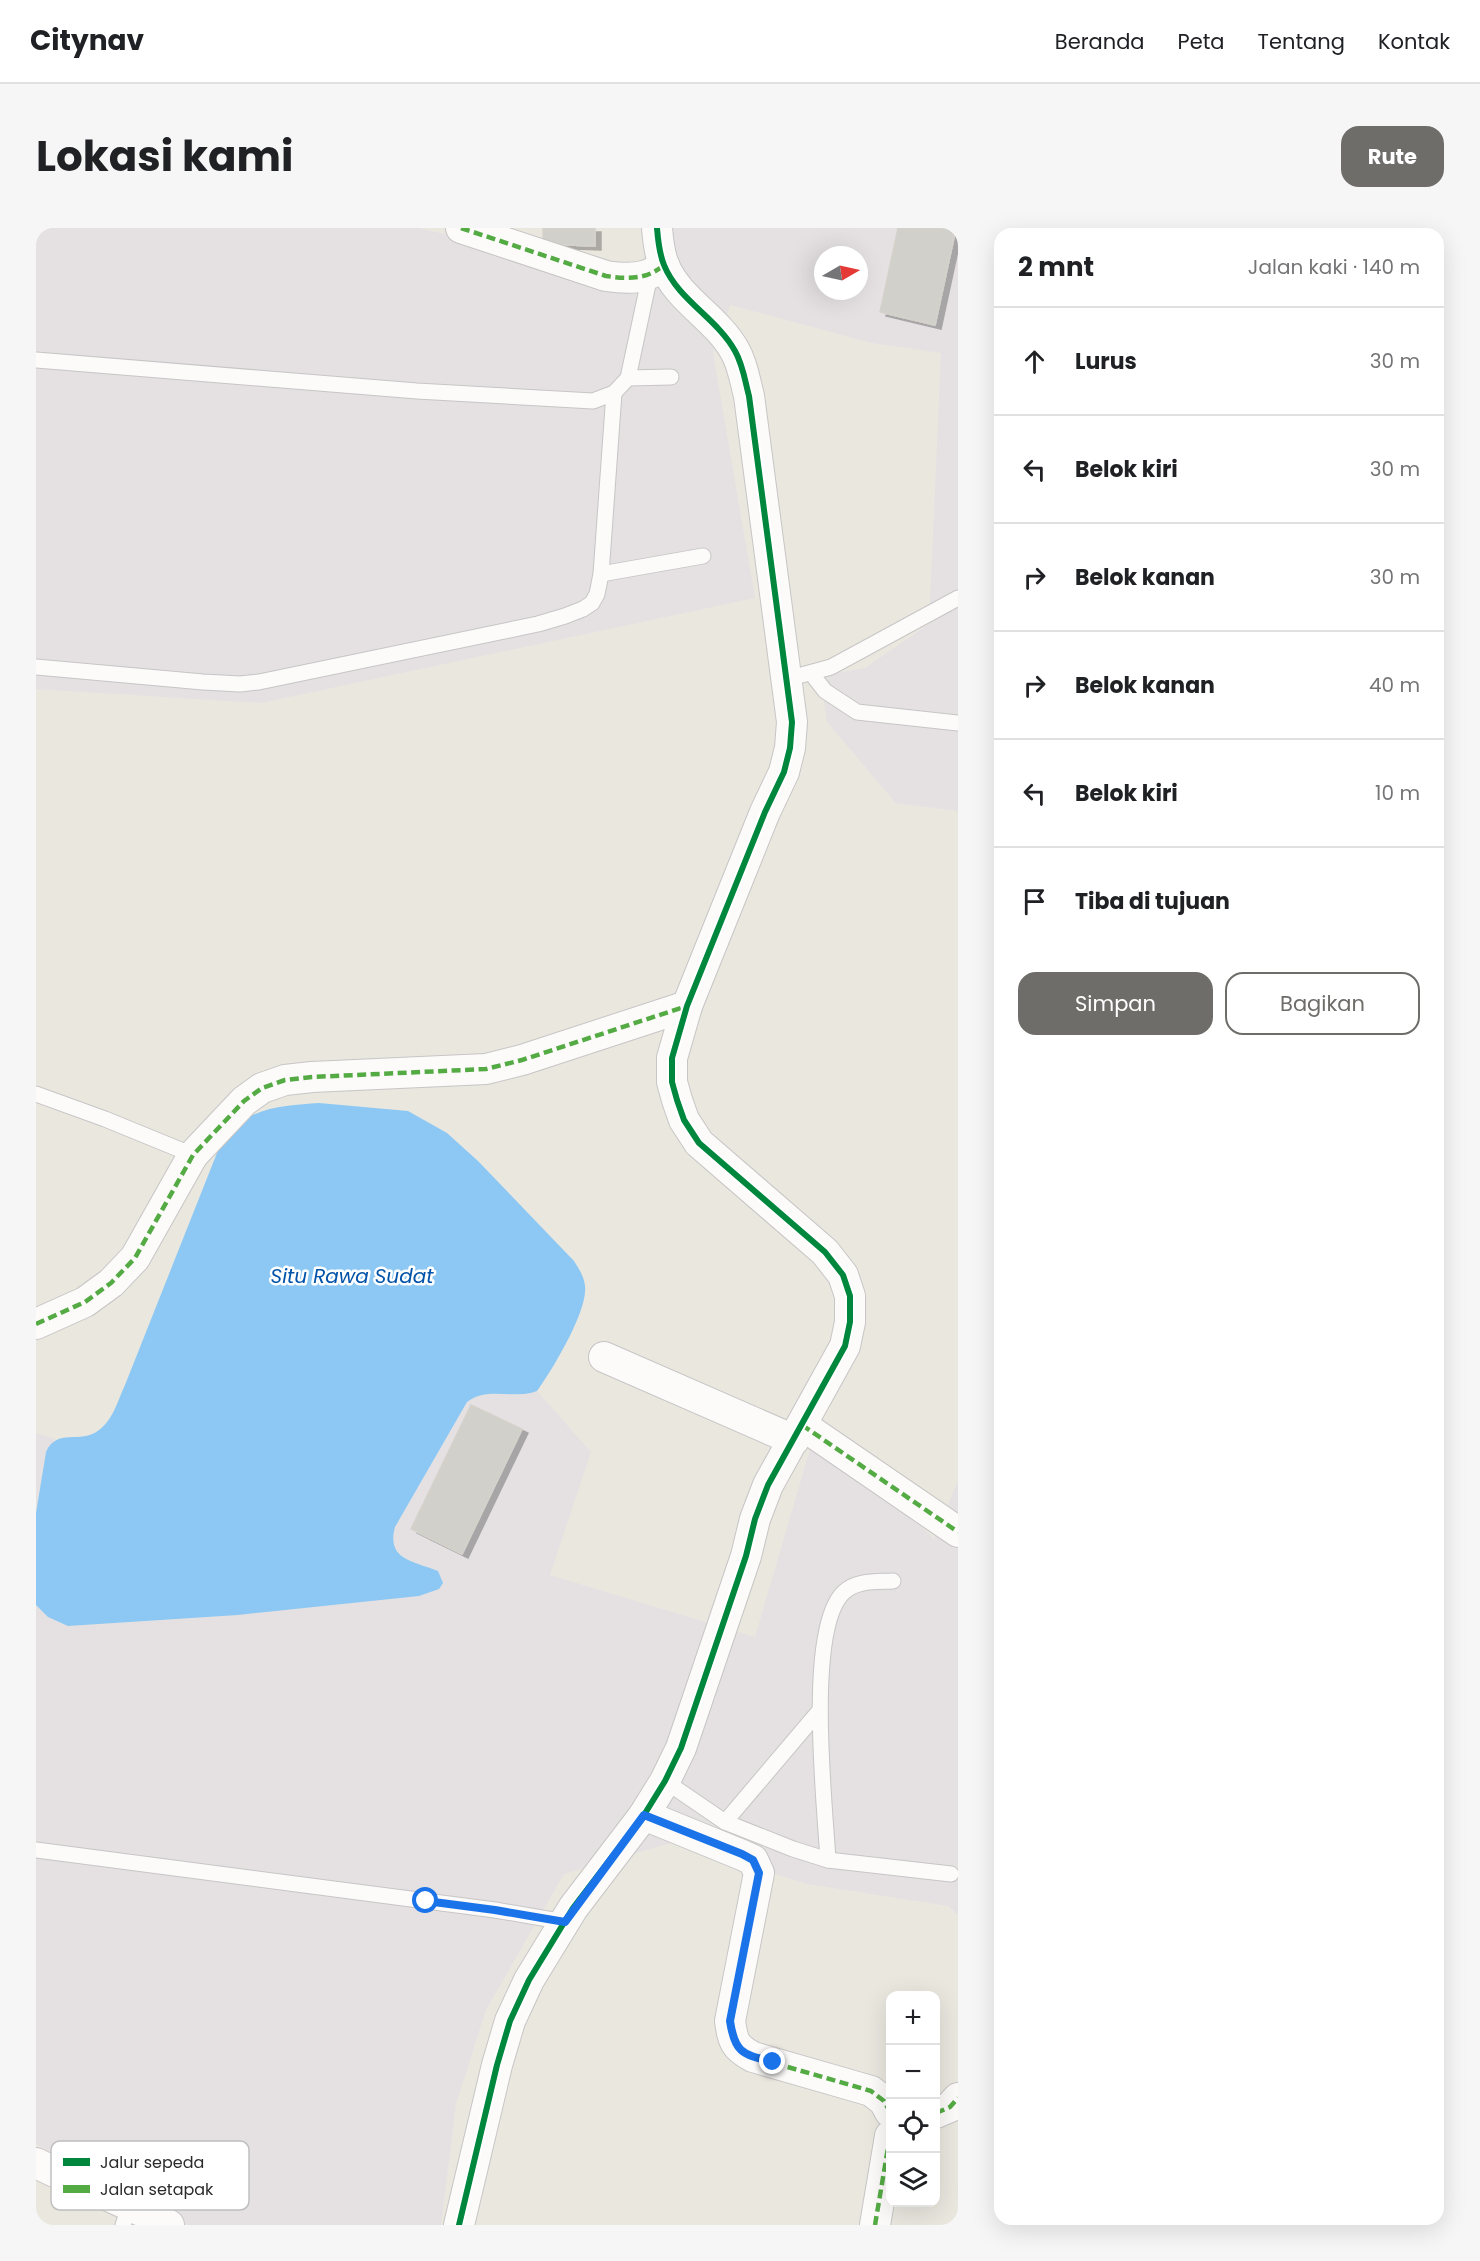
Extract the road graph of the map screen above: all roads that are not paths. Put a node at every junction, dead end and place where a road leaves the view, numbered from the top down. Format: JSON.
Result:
{"nodes":[{"id":1,"x":461,"y":228,"type":"edge"},
{"id":2,"x":657,"y":228,"type":"edge"},
{"id":3,"x":657,"y":270,"type":"junction"},
{"id":4,"x":36,"y":360,"type":"edge"},
{"id":5,"x":670,"y":376,"type":"dead end"},
{"id":6,"x":627,"y":378,"type":"junction"},
{"id":7,"x":614,"y":393,"type":"junction"},
{"id":8,"x":703,"y":556,"type":"dead end"},
{"id":9,"x":601,"y":574,"type":"junction"},
{"id":10,"x":958,"y":598,"type":"edge"},
{"id":11,"x":36,"y":667,"type":"edge"},
{"id":12,"x":799,"y":676,"type":"junction"},
{"id":13,"x":958,"y":723,"type":"edge"},
{"id":14,"x":687,"y":1006,"type":"junction"},
{"id":15,"x":36,"y":1094,"type":"edge"},
{"id":16,"x":193,"y":1155,"type":"junction"},
{"id":17,"x":36,"y":1324,"type":"edge"},
{"id":18,"x":604,"y":1357,"type":"dead end"},
{"id":19,"x":798,"y":1432,"type":"junction"},
{"id":20,"x":958,"y":1532,"type":"edge"},
{"id":21,"x":892,"y":1581,"type":"dead end"},
{"id":22,"x":820,"y":1710,"type":"junction"},
{"id":23,"x":665,"y":1781,"type":"junction"},
{"id":24,"x":644,"y":1815,"type":"junction"},
{"id":25,"x":724,"y":1822,"type":"junction"},
{"id":26,"x":36,"y":1850,"type":"edge"},
{"id":27,"x":828,"y":1860,"type":"junction"},
{"id":28,"x":951,"y":1874,"type":"dead end"},
{"id":29,"x":565,"y":1922,"type":"junction"},
{"id":30,"x":958,"y":2098,"type":"edge"},
{"id":31,"x":886,"y":2104,"type":"edge"},
{"id":32,"x":940,"y":2112,"type":"edge"},
{"id":33,"x":888,"y":2153,"type":"edge"},
{"id":34,"x":36,"y":2163,"type":"edge"},
{"id":35,"x":51,"y":2171,"type":"edge"},
{"id":36,"x":126,"y":2215,"type":"edge"},
{"id":37,"x":169,"y":2225,"type":"edge"},
{"id":38,"x":459,"y":2225,"type":"edge"},
{"id":39,"x":875,"y":2225,"type":"edge"}],
"edges":[{"from":1,"to":3,"type":"street"},
{"from":2,"to":3,"type":"street"},
{"from":3,"to":6,"type":"lane"},
{"from":3,"to":12,"type":"street"},
{"from":4,"to":7,"type":"lane"},
{"from":5,"to":6,"type":"lane"},
{"from":6,"to":7,"type":"lane"},
{"from":7,"to":9,"type":"lane"},
{"from":8,"to":9,"type":"lane"},
{"from":9,"to":11,"type":"lane"},
{"from":10,"to":12,"type":"lane"},
{"from":12,"to":13,"type":"lane"},
{"from":12,"to":14,"type":"street"},
{"from":14,"to":16,"type":"street"},
{"from":14,"to":19,"type":"street"},
{"from":15,"to":16,"type":"lane"},
{"from":16,"to":17,"type":"street"},
{"from":18,"to":19,"type":"street"},
{"from":19,"to":20,"type":"street"},
{"from":19,"to":23,"type":"street"},
{"from":21,"to":22,"type":"lane"},
{"from":22,"to":25,"type":"lane"},
{"from":22,"to":27,"type":"lane"},
{"from":23,"to":24,"type":"street"},
{"from":23,"to":25,"type":"lane"},
{"from":24,"to":29,"type":"street"},
{"from":24,"to":31,"type":"street"},
{"from":25,"to":27,"type":"lane"},
{"from":26,"to":29,"type":"lane"},
{"from":27,"to":28,"type":"lane"},
{"from":29,"to":38,"type":"street"},
{"from":30,"to":32,"type":"street"},
{"from":33,"to":39,"type":"street"},
{"from":34,"to":35,"type":"street"},
{"from":36,"to":37,"type":"street"}]}
